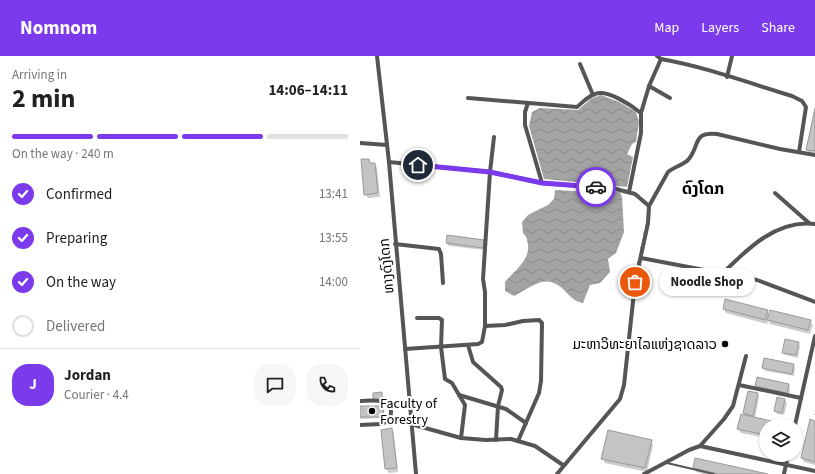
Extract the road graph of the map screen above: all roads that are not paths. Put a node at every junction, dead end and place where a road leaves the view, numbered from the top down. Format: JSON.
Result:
{"nodes":[{"id":1,"x":377,"y":56,"type":"edge"},
{"id":2,"x":657,"y":56,"type":"edge"},
{"id":3,"x":732,"y":56,"type":"edge"},
{"id":4,"x":662,"y":59,"type":"junction"},
{"id":5,"x":580,"y":64,"type":"dead end"},
{"id":6,"x":726,"y":76,"type":"junction"},
{"id":7,"x":649,"y":86,"type":"junction"},
{"id":8,"x":593,"y":95,"type":"junction"},
{"id":9,"x":468,"y":98,"type":"dead end"},
{"id":10,"x":670,"y":98,"type":"dead end"},
{"id":11,"x":528,"y":103,"type":"junction"},
{"id":12,"x":641,"y":113,"type":"junction"},
{"id":13,"x":494,"y":137,"type":"dead end"},
{"id":14,"x":360,"y":143,"type":"edge"},
{"id":15,"x":387,"y":145,"type":"junction"},
{"id":16,"x":799,"y":152,"type":"junction"},
{"id":17,"x":815,"y":155,"type":"edge"},
{"id":18,"x":389,"y":162,"type":"junction"},
{"id":19,"x":490,"y":172,"type":"junction"},
{"id":20,"x":542,"y":183,"type":"junction"},
{"id":21,"x":629,"y":192,"type":"junction"},
{"id":22,"x":775,"y":193,"type":"dead end"},
{"id":23,"x":649,"y":206,"type":"junction"},
{"id":24,"x":809,"y":223,"type":"junction"},
{"id":25,"x":815,"y":224,"type":"edge"},
{"id":26,"x":395,"y":244,"type":"junction"},
{"id":27,"x":641,"y":258,"type":"junction"},
{"id":28,"x":722,"y":274,"type":"junction"},
{"id":29,"x":443,"y":283,"type":"dead end"},
{"id":30,"x":815,"y":302,"type":"edge"},
{"id":31,"x":417,"y":318,"type":"dead end"},
{"id":32,"x":484,"y":326,"type":"junction"},
{"id":33,"x":815,"y":336,"type":"edge"},
{"id":34,"x":468,"y":345,"type":"junction"},
{"id":35,"x":441,"y":347,"type":"junction"},
{"id":36,"x":405,"y":349,"type":"junction"},
{"id":37,"x":746,"y":356,"type":"dead end"},
{"id":38,"x":739,"y":385,"type":"junction"},
{"id":39,"x":459,"y":395,"type":"junction"},
{"id":40,"x":801,"y":398,"type":"junction"},
{"id":41,"x":360,"y":401,"type":"edge"},
{"id":42,"x":498,"y":406,"type":"junction"},
{"id":43,"x":797,"y":418,"type":"edge"},
{"id":44,"x":526,"y":423,"type":"junction"},
{"id":45,"x":411,"y":424,"type":"junction"},
{"id":46,"x":360,"y":425,"type":"edge"},
{"id":47,"x":461,"y":438,"type":"junction"},
{"id":48,"x":496,"y":440,"type":"junction"},
{"id":49,"x":518,"y":441,"type":"junction"},
{"id":50,"x":700,"y":446,"type":"junction"},
{"id":51,"x":665,"y":462,"type":"junction"},
{"id":52,"x":786,"y":464,"type":"junction"},
{"id":53,"x":563,"y":465,"type":"junction"},
{"id":54,"x":815,"y":471,"type":"edge"},
{"id":55,"x":651,"y":472,"type":"edge"},
{"id":56,"x":416,"y":474,"type":"edge"},
{"id":57,"x":557,"y":474,"type":"edge"},
{"id":58,"x":644,"y":474,"type":"edge"},
{"id":59,"x":714,"y":474,"type":"edge"},
{"id":60,"x":784,"y":474,"type":"edge"}],
"edges":[{"from":1,"to":15,"type":"street","name":"ທາງດົງໂດກ"},
{"from":2,"to":4,"type":"street"},
{"from":3,"to":6,"type":"street"},
{"from":4,"to":6,"type":"street"},
{"from":4,"to":7,"type":"street"},
{"from":5,"to":8,"type":"street"},
{"from":6,"to":16,"type":"street"},
{"from":7,"to":10,"type":"street"},
{"from":7,"to":12,"type":"street"},
{"from":8,"to":11,"type":"street"},
{"from":8,"to":12,"type":"street"},
{"from":9,"to":11,"type":"street"},
{"from":11,"to":20,"type":"street"},
{"from":12,"to":21,"type":"street"},
{"from":13,"to":19,"type":"street"},
{"from":14,"to":15,"type":"street"},
{"from":15,"to":18,"type":"street","name":"ທາງດົງໂດກ"},
{"from":16,"to":17,"type":"street"},
{"from":16,"to":23,"type":"street"},
{"from":18,"to":19,"type":"street"},
{"from":18,"to":26,"type":"street","name":"ທາງດົງໂດກ"},
{"from":19,"to":20,"type":"street"},
{"from":19,"to":32,"type":"street"},
{"from":20,"to":21,"type":"street"},
{"from":21,"to":23,"type":"street"},
{"from":22,"to":24,"type":"street"},
{"from":23,"to":27,"type":"street"},
{"from":24,"to":25,"type":"street"},
{"from":24,"to":28,"type":"street"},
{"from":26,"to":29,"type":"street"},
{"from":26,"to":36,"type":"street","name":"ທາງດົງໂດກ"},
{"from":27,"to":28,"type":"street"},
{"from":27,"to":53,"type":"street"},
{"from":28,"to":30,"type":"street"},
{"from":31,"to":35,"type":"street"},
{"from":32,"to":34,"type":"street"},
{"from":32,"to":44,"type":"street"},
{"from":33,"to":40,"type":"street"},
{"from":34,"to":35,"type":"street"},
{"from":34,"to":42,"type":"street"},
{"from":35,"to":36,"type":"street"},
{"from":35,"to":39,"type":"street"},
{"from":36,"to":45,"type":"street","name":"ທາງດົງໂດກ"},
{"from":37,"to":38,"type":"street"},
{"from":38,"to":40,"type":"street"},
{"from":38,"to":50,"type":"street"},
{"from":39,"to":42,"type":"street"},
{"from":39,"to":47,"type":"street"},
{"from":40,"to":43,"type":"street"},
{"from":41,"to":46,"type":"street"},
{"from":42,"to":44,"type":"street"},
{"from":42,"to":48,"type":"street"},
{"from":44,"to":49,"type":"street"},
{"from":45,"to":47,"type":"street"},
{"from":45,"to":56,"type":"street","name":"ທາງດົງໂດກ"},
{"from":47,"to":48,"type":"street"},
{"from":48,"to":49,"type":"street"},
{"from":49,"to":53,"type":"street"},
{"from":50,"to":51,"type":"street"},
{"from":50,"to":52,"type":"street"},
{"from":51,"to":55,"type":"street"},
{"from":51,"to":59,"type":"lane"},
{"from":52,"to":54,"type":"street"},
{"from":52,"to":60,"type":"street"},
{"from":53,"to":57,"type":"street"},
{"from":55,"to":58,"type":"street"}]}
